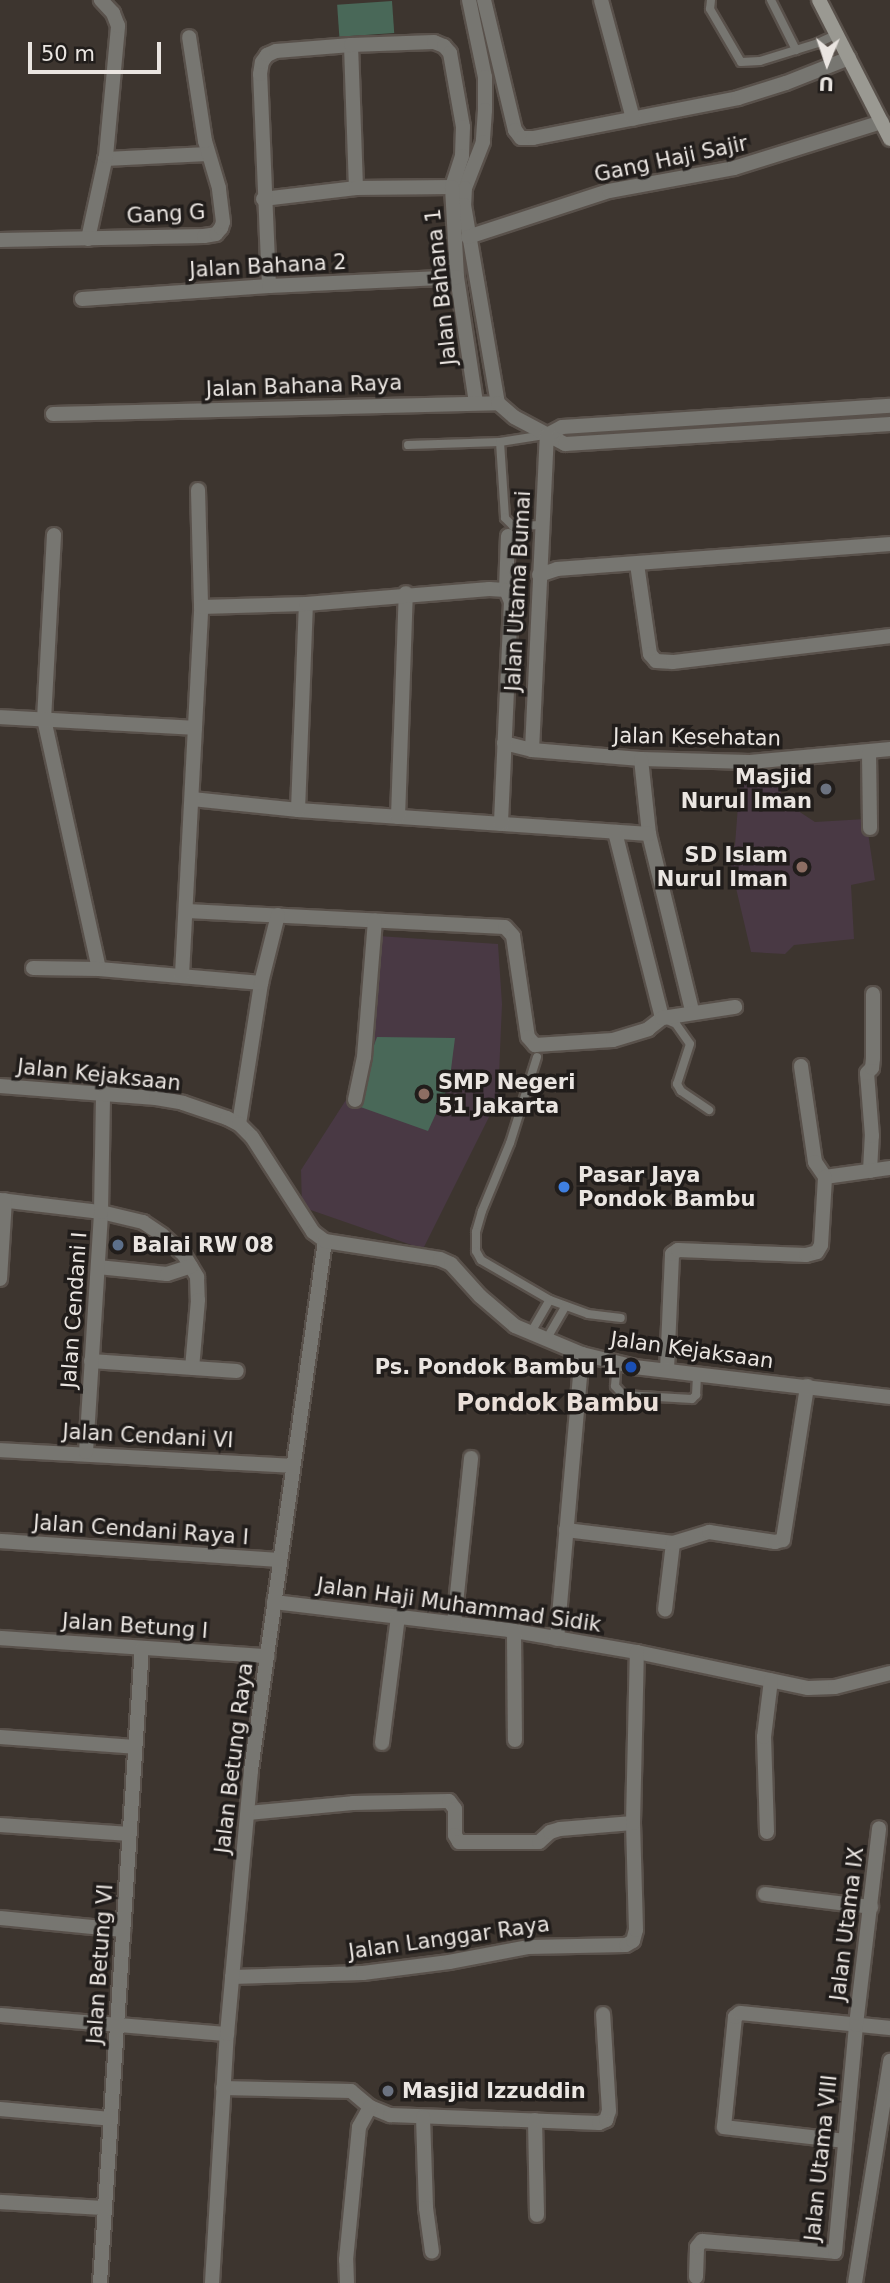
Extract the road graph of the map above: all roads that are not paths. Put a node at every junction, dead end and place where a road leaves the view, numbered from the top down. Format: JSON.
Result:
{"nodes":[{"id":1,"x":101,"y":0,"type":"edge"},
{"id":2,"x":469,"y":0,"type":"edge"},
{"id":3,"x":484,"y":0,"type":"edge"},
{"id":4,"x":601,"y":0,"type":"edge"},
{"id":5,"x":710,"y":0,"type":"edge"},
{"id":6,"x":771,"y":0,"type":"edge"},
{"id":7,"x":822,"y":1,"type":"edge"},
{"id":8,"x":837,"y":34,"type":"junction"},
{"id":9,"x":189,"y":37,"type":"dead end"},
{"id":10,"x":351,"y":45,"type":"junction"},
{"id":11,"x":796,"y":50,"type":"junction"},
{"id":12,"x":849,"y":58,"type":"junction"},
{"id":13,"x":633,"y":119,"type":"junction"},
{"id":14,"x":882,"y":122,"type":"junction"},
{"id":15,"x":890,"y":139,"type":"edge"},
{"id":16,"x":208,"y":154,"type":"junction"},
{"id":17,"x":105,"y":159,"type":"junction"},
{"id":18,"x":452,"y":187,"type":"junction"},
{"id":19,"x":356,"y":188,"type":"junction"},
{"id":20,"x":263,"y":199,"type":"junction"},
{"id":21,"x":468,"y":237,"type":"junction"},
{"id":22,"x":88,"y":239,"type":"junction"},
{"id":23,"x":0,"y":240,"type":"edge"},
{"id":24,"x":457,"y":277,"type":"junction"},
{"id":25,"x":269,"y":285,"type":"junction"},
{"id":26,"x":82,"y":299,"type":"dead end"},
{"id":27,"x":476,"y":402,"type":"junction"},
{"id":28,"x":498,"y":403,"type":"junction"},
{"id":29,"x":886,"y":406,"type":"edge"},
{"id":30,"x":761,"y":413,"type":"junction"},
{"id":31,"x":53,"y":414,"type":"dead end"},
{"id":32,"x":890,"y":424,"type":"edge"},
{"id":33,"x":762,"y":432,"type":"junction"},
{"id":34,"x":547,"y":435,"type":"junction"},
{"id":35,"x":500,"y":442,"type":"junction"},
{"id":36,"x":408,"y":445,"type":"dead end"},
{"id":37,"x":198,"y":490,"type":"dead end"},
{"id":38,"x":542,"y":525,"type":"junction"},
{"id":39,"x":54,"y":535,"type":"dead end"},
{"id":40,"x":508,"y":536,"type":"dead end"},
{"id":41,"x":890,"y":544,"type":"edge"},
{"id":42,"x":637,"y":564,"type":"junction"},
{"id":43,"x":539,"y":575,"type":"junction"},
{"id":44,"x":506,"y":590,"type":"junction"},
{"id":45,"x":406,"y":593,"type":"junction"},
{"id":46,"x":306,"y":604,"type":"junction"},
{"id":47,"x":201,"y":607,"type":"junction"},
{"id":48,"x":890,"y":636,"type":"edge"},
{"id":49,"x":0,"y":717,"type":"edge"},
{"id":50,"x":44,"y":719,"type":"junction"},
{"id":51,"x":195,"y":728,"type":"junction"},
{"id":52,"x":503,"y":744,"type":"junction"},
{"id":53,"x":890,"y":749,"type":"edge"},
{"id":54,"x":533,"y":750,"type":"junction"},
{"id":55,"x":869,"y":753,"type":"junction"},
{"id":56,"x":641,"y":759,"type":"junction"},
{"id":57,"x":192,"y":799,"type":"junction"},
{"id":58,"x":298,"y":810,"type":"junction"},
{"id":59,"x":398,"y":817,"type":"junction"},
{"id":60,"x":501,"y":824,"type":"junction"},
{"id":61,"x":870,"y":828,"type":"dead end"},
{"id":62,"x":615,"y":832,"type":"junction"},
{"id":63,"x":649,"y":834,"type":"junction"},
{"id":64,"x":187,"y":911,"type":"junction"},
{"id":65,"x":278,"y":915,"type":"junction"},
{"id":66,"x":375,"y":920,"type":"junction"},
{"id":67,"x":33,"y":968,"type":"dead end"},
{"id":68,"x":99,"y":969,"type":"junction"},
{"id":69,"x":182,"y":975,"type":"junction"},
{"id":70,"x":261,"y":983,"type":"junction"},
{"id":71,"x":873,"y":994,"type":"dead end"},
{"id":72,"x":735,"y":1007,"type":"dead end"},
{"id":73,"x":692,"y":1011,"type":"junction"},
{"id":74,"x":662,"y":1017,"type":"junction"},
{"id":75,"x":537,"y":1057,"type":"dead end"},
{"id":76,"x":801,"y":1066,"type":"dead end"},
{"id":77,"x":0,"y":1086,"type":"edge"},
{"id":78,"x":103,"y":1092,"type":"junction"},
{"id":79,"x":355,"y":1100,"type":"dead end"},
{"id":80,"x":709,"y":1110,"type":"dead end"},
{"id":81,"x":239,"y":1124,"type":"junction"},
{"id":82,"x":890,"y":1168,"type":"edge"},
{"id":83,"x":870,"y":1171,"type":"junction"},
{"id":84,"x":825,"y":1177,"type":"junction"},
{"id":85,"x":3,"y":1200,"type":"edge"},
{"id":86,"x":101,"y":1212,"type":"junction"},
{"id":87,"x":325,"y":1241,"type":"junction"},
{"id":88,"x":191,"y":1266,"type":"junction"},
{"id":89,"x":97,"y":1268,"type":"junction"},
{"id":90,"x":0,"y":1279,"type":"edge"},
{"id":91,"x":550,"y":1300,"type":"junction"},
{"id":92,"x":566,"y":1306,"type":"junction"},
{"id":93,"x":621,"y":1318,"type":"dead end"},
{"id":94,"x":530,"y":1334,"type":"junction"},
{"id":95,"x":545,"y":1341,"type":"junction"},
{"id":96,"x":582,"y":1354,"type":"junction"},
{"id":97,"x":91,"y":1362,"type":"junction"},
{"id":98,"x":617,"y":1363,"type":"junction"},
{"id":99,"x":192,"y":1368,"type":"junction"},
{"id":100,"x":667,"y":1370,"type":"junction"},
{"id":101,"x":237,"y":1371,"type":"dead end"},
{"id":102,"x":696,"y":1373,"type":"junction"},
{"id":103,"x":807,"y":1386,"type":"junction"},
{"id":104,"x":890,"y":1397,"type":"edge"},
{"id":105,"x":0,"y":1450,"type":"edge"},
{"id":106,"x":86,"y":1452,"type":"junction"},
{"id":107,"x":471,"y":1458,"type":"dead end"},
{"id":108,"x":293,"y":1466,"type":"junction"},
{"id":109,"x":566,"y":1531,"type":"junction"},
{"id":110,"x":0,"y":1541,"type":"edge"},
{"id":111,"x":673,"y":1543,"type":"junction"},
{"id":112,"x":279,"y":1560,"type":"junction"},
{"id":113,"x":274,"y":1602,"type":"junction"},
{"id":114,"x":665,"y":1611,"type":"dead end"},
{"id":115,"x":398,"y":1616,"type":"junction"},
{"id":116,"x":454,"y":1623,"type":"junction"},
{"id":117,"x":514,"y":1631,"type":"junction"},
{"id":118,"x":0,"y":1638,"type":"edge"},
{"id":119,"x":557,"y":1639,"type":"junction"},
{"id":120,"x":142,"y":1648,"type":"junction"},
{"id":121,"x":637,"y":1652,"type":"junction"},
{"id":122,"x":267,"y":1656,"type":"junction"},
{"id":123,"x":890,"y":1673,"type":"edge"},
{"id":124,"x":771,"y":1680,"type":"junction"},
{"id":125,"x":0,"y":1737,"type":"edge"},
{"id":126,"x":515,"y":1740,"type":"dead end"},
{"id":127,"x":382,"y":1743,"type":"dead end"},
{"id":128,"x":135,"y":1747,"type":"junction"},
{"id":129,"x":248,"y":1813,"type":"junction"},
{"id":130,"x":633,"y":1823,"type":"junction"},
{"id":131,"x":0,"y":1825,"type":"edge"},
{"id":132,"x":879,"y":1828,"type":"dead end"},
{"id":133,"x":767,"y":1832,"type":"dead end"},
{"id":134,"x":130,"y":1834,"type":"junction"},
{"id":135,"x":765,"y":1894,"type":"dead end"},
{"id":136,"x":871,"y":1907,"type":"junction"},
{"id":137,"x":0,"y":1918,"type":"edge"},
{"id":138,"x":123,"y":1930,"type":"junction"},
{"id":139,"x":232,"y":1977,"type":"junction"},
{"id":140,"x":603,"y":2014,"type":"dead end"},
{"id":141,"x":0,"y":2015,"type":"edge"},
{"id":142,"x":117,"y":2025,"type":"junction"},
{"id":143,"x":856,"y":2025,"type":"junction"},
{"id":144,"x":890,"y":2028,"type":"edge"},
{"id":145,"x":227,"y":2034,"type":"junction"},
{"id":146,"x":890,"y":2061,"type":"edge"},
{"id":147,"x":223,"y":2088,"type":"junction"},
{"id":148,"x":370,"y":2107,"type":"junction"},
{"id":149,"x":0,"y":2109,"type":"edge"},
{"id":150,"x":424,"y":2117,"type":"junction"},
{"id":151,"x":111,"y":2119,"type":"junction"},
{"id":152,"x":535,"y":2120,"type":"junction"},
{"id":153,"x":845,"y":2141,"type":"junction"},
{"id":154,"x":0,"y":2202,"type":"edge"},
{"id":155,"x":105,"y":2208,"type":"junction"},
{"id":156,"x":537,"y":2215,"type":"dead end"},
{"id":157,"x":432,"y":2252,"type":"dead end"},
{"id":158,"x":696,"y":2277,"type":"dead end"},
{"id":159,"x":100,"y":2283,"type":"edge"},
{"id":160,"x":212,"y":2283,"type":"edge"},
{"id":161,"x":347,"y":2283,"type":"edge"},
{"id":162,"x":855,"y":2283,"type":"edge"}],
"edges":[{"from":1,"to":17,"type":"street"},
{"from":2,"to":21,"type":"street"},
{"from":3,"to":13,"type":"street"},
{"from":4,"to":13,"type":"street"},
{"from":5,"to":11,"type":"lane"},
{"from":6,"to":11,"type":"lane"},
{"from":7,"to":8,"type":"main road"},
{"from":8,"to":11,"type":"lane"},
{"from":8,"to":12,"type":"main road"},
{"from":9,"to":16,"type":"street","name":"Gang G"},
{"from":10,"to":18,"type":"street","name":"Jalan Bahana 1"},
{"from":10,"to":19,"type":"street"},
{"from":10,"to":20,"type":"street","name":"Jalan Bahana 1"},
{"from":12,"to":13,"type":"street"},
{"from":12,"to":14,"type":"main road"},
{"from":14,"to":15,"type":"main road"},
{"from":14,"to":21,"type":"street","name":"Gang Haji Sajir"},
{"from":16,"to":17,"type":"street"},
{"from":16,"to":22,"type":"street","name":"Gang G"},
{"from":17,"to":22,"type":"street"},
{"from":18,"to":19,"type":"street"},
{"from":18,"to":24,"type":"street","name":"Jalan Bahana 1"},
{"from":19,"to":20,"type":"street"},
{"from":20,"to":25,"type":"street"},
{"from":21,"to":28,"type":"street"},
{"from":22,"to":23,"type":"street","name":"Gang G"},
{"from":24,"to":25,"type":"street","name":"Jalan Bahana 2"},
{"from":24,"to":27,"type":"street","name":"Jalan Bahana 1"},
{"from":25,"to":26,"type":"street","name":"Jalan Bahana 2"},
{"from":27,"to":28,"type":"street","name":"Jalan Bahana Raya"},
{"from":27,"to":31,"type":"street","name":"Jalan Bahana Raya"},
{"from":28,"to":34,"type":"street"},
{"from":29,"to":30,"type":"street"},
{"from":29,"to":32,"type":"street"},
{"from":30,"to":33,"type":"street"},
{"from":30,"to":34,"type":"street"},
{"from":32,"to":33,"type":"street"},
{"from":33,"to":34,"type":"street"},
{"from":34,"to":35,"type":"lane"},
{"from":34,"to":38,"type":"street","name":"Jalan Utama Bumai"},
{"from":35,"to":36,"type":"lane"},
{"from":35,"to":38,"type":"lane"},
{"from":37,"to":47,"type":"street"},
{"from":38,"to":43,"type":"street","name":"Jalan Utama Bumai"},
{"from":39,"to":50,"type":"street"},
{"from":40,"to":44,"type":"street"},
{"from":41,"to":42,"type":"street"},
{"from":42,"to":43,"type":"street"},
{"from":42,"to":48,"type":"street"},
{"from":43,"to":54,"type":"street","name":"Jalan Utama Bumai"},
{"from":44,"to":45,"type":"street"},
{"from":44,"to":52,"type":"street"},
{"from":45,"to":46,"type":"street"},
{"from":45,"to":59,"type":"street"},
{"from":46,"to":47,"type":"street"},
{"from":46,"to":58,"type":"street"},
{"from":47,"to":51,"type":"street"},
{"from":49,"to":50,"type":"street"},
{"from":50,"to":51,"type":"street"},
{"from":50,"to":68,"type":"street"},
{"from":51,"to":57,"type":"street"},
{"from":52,"to":54,"type":"street","name":"Jalan Kesehatan"},
{"from":52,"to":60,"type":"street"},
{"from":53,"to":55,"type":"street","name":"Jalan Kesehatan"},
{"from":54,"to":56,"type":"street","name":"Jalan Kesehatan"},
{"from":55,"to":56,"type":"street","name":"Jalan Kesehatan"},
{"from":55,"to":61,"type":"street"},
{"from":56,"to":63,"type":"street"},
{"from":57,"to":58,"type":"street"},
{"from":57,"to":64,"type":"street"},
{"from":58,"to":59,"type":"street"},
{"from":59,"to":60,"type":"street"},
{"from":60,"to":62,"type":"street"},
{"from":62,"to":63,"type":"street"},
{"from":62,"to":74,"type":"street"},
{"from":63,"to":73,"type":"street"},
{"from":64,"to":65,"type":"street"},
{"from":64,"to":69,"type":"street"},
{"from":65,"to":66,"type":"street"},
{"from":65,"to":70,"type":"street"},
{"from":66,"to":74,"type":"street"},
{"from":66,"to":79,"type":"street"},
{"from":67,"to":68,"type":"street"},
{"from":68,"to":69,"type":"street"},
{"from":69,"to":70,"type":"street"},
{"from":70,"to":81,"type":"street"},
{"from":71,"to":83,"type":"street"},
{"from":72,"to":73,"type":"street"},
{"from":73,"to":74,"type":"street"},
{"from":74,"to":80,"type":"lane"},
{"from":75,"to":91,"type":"lane"},
{"from":76,"to":84,"type":"street"},
{"from":77,"to":78,"type":"street","name":"Jalan Kejaksaan"},
{"from":78,"to":81,"type":"street","name":"Jalan Kejaksaan"},
{"from":78,"to":86,"type":"street","name":"Jalan Cendani I"},
{"from":81,"to":87,"type":"street"},
{"from":82,"to":83,"type":"street"},
{"from":83,"to":84,"type":"street"},
{"from":84,"to":100,"type":"street"},
{"from":85,"to":86,"type":"street"},
{"from":85,"to":90,"type":"street"},
{"from":86,"to":88,"type":"street"},
{"from":86,"to":89,"type":"street","name":"Jalan Cendani I"},
{"from":87,"to":94,"type":"street","name":"Jalan Kejaksaan"},
{"from":87,"to":108,"type":"street","name":"Jalan Betung Raya"},
{"from":88,"to":89,"type":"street"},
{"from":88,"to":99,"type":"street"},
{"from":89,"to":97,"type":"street","name":"Jalan Cendani I"},
{"from":91,"to":92,"type":"lane"},
{"from":91,"to":94,"type":"lane"},
{"from":92,"to":93,"type":"lane"},
{"from":92,"to":95,"type":"lane"},
{"from":94,"to":95,"type":"street","name":"Jalan Kejaksaan"},
{"from":95,"to":96,"type":"street","name":"Jalan Kejaksaan"},
{"from":96,"to":98,"type":"street","name":"Jalan Kejaksaan"},
{"from":96,"to":109,"type":"street"},
{"from":97,"to":99,"type":"street"},
{"from":97,"to":106,"type":"street","name":"Jalan Cendani I"},
{"from":98,"to":100,"type":"street","name":"Jalan Kejaksaan"},
{"from":98,"to":102,"type":"lane"},
{"from":99,"to":101,"type":"street"},
{"from":100,"to":102,"type":"street","name":"Jalan Kejaksaan"},
{"from":102,"to":103,"type":"street","name":"Jalan Kejaksaan"},
{"from":103,"to":104,"type":"street","name":"Jalan Kejaksaan"},
{"from":103,"to":111,"type":"street"},
{"from":105,"to":106,"type":"street","name":"Jalan Cendani VI"},
{"from":106,"to":108,"type":"street","name":"Jalan Cendani VI"},
{"from":107,"to":116,"type":"street"},
{"from":108,"to":112,"type":"street","name":"Jalan Betung Raya"},
{"from":109,"to":111,"type":"street"},
{"from":109,"to":119,"type":"street"},
{"from":110,"to":112,"type":"street","name":"Jalan Cendani Raya I"},
{"from":111,"to":114,"type":"street"},
{"from":112,"to":113,"type":"street","name":"Jalan Betung Raya"},
{"from":113,"to":115,"type":"street","name":"Jalan Haji Muhammad Sidik"},
{"from":113,"to":122,"type":"street","name":"Jalan Betung Raya"},
{"from":115,"to":116,"type":"street","name":"Jalan Haji Muhammad Sidik"},
{"from":115,"to":127,"type":"street"},
{"from":116,"to":117,"type":"street","name":"Jalan Haji Muhammad Sidik"},
{"from":117,"to":119,"type":"street","name":"Jalan Haji Muhammad Sidik"},
{"from":117,"to":126,"type":"street"},
{"from":118,"to":120,"type":"street","name":"Jalan Betung I"},
{"from":119,"to":121,"type":"street","name":"Jalan Haji Muhammad Sidik"},
{"from":120,"to":122,"type":"street","name":"Jalan Betung I"},
{"from":120,"to":128,"type":"street","name":"Jalan Betung VI"},
{"from":121,"to":124,"type":"street","name":"Jalan Haji Muhammad Sidik"},
{"from":121,"to":130,"type":"street","name":"Jalan Langgar Raya"},
{"from":122,"to":129,"type":"street","name":"Jalan Betung Raya"},
{"from":123,"to":124,"type":"street","name":"Jalan Haji Muhammad Sidik"},
{"from":124,"to":133,"type":"street"},
{"from":125,"to":128,"type":"street"},
{"from":128,"to":134,"type":"street","name":"Jalan Betung VI"},
{"from":129,"to":130,"type":"street"},
{"from":129,"to":139,"type":"street","name":"Jalan Betung Raya"},
{"from":130,"to":139,"type":"street","name":"Jalan Langgar Raya"},
{"from":131,"to":134,"type":"street"},
{"from":132,"to":136,"type":"street","name":"Jalan Utama IX"},
{"from":134,"to":138,"type":"street","name":"Jalan Betung VI"},
{"from":135,"to":136,"type":"street"},
{"from":136,"to":143,"type":"street","name":"Jalan Utama IX"},
{"from":137,"to":138,"type":"street"},
{"from":138,"to":142,"type":"street","name":"Jalan Betung VI"},
{"from":139,"to":145,"type":"street","name":"Jalan Betung Raya"},
{"from":140,"to":152,"type":"street"},
{"from":141,"to":142,"type":"street"},
{"from":142,"to":145,"type":"street"},
{"from":142,"to":151,"type":"street","name":"Jalan Betung VI"},
{"from":143,"to":144,"type":"street"},
{"from":143,"to":153,"type":"street","name":"Jalan Utama VIII"},
{"from":143,"to":153,"type":"street"},
{"from":145,"to":147,"type":"street","name":"Jalan Betung Raya"},
{"from":146,"to":162,"type":"street"},
{"from":147,"to":148,"type":"street"},
{"from":147,"to":160,"type":"street","name":"Jalan Betung Raya"},
{"from":148,"to":150,"type":"street"},
{"from":148,"to":161,"type":"street"},
{"from":149,"to":151,"type":"street"},
{"from":150,"to":152,"type":"street"},
{"from":150,"to":157,"type":"street"},
{"from":151,"to":155,"type":"street","name":"Jalan Betung VI"},
{"from":152,"to":156,"type":"street"},
{"from":153,"to":158,"type":"street","name":"Jalan Utama VIII"},
{"from":154,"to":155,"type":"street"},
{"from":155,"to":159,"type":"street","name":"Jalan Betung VI"}]}
